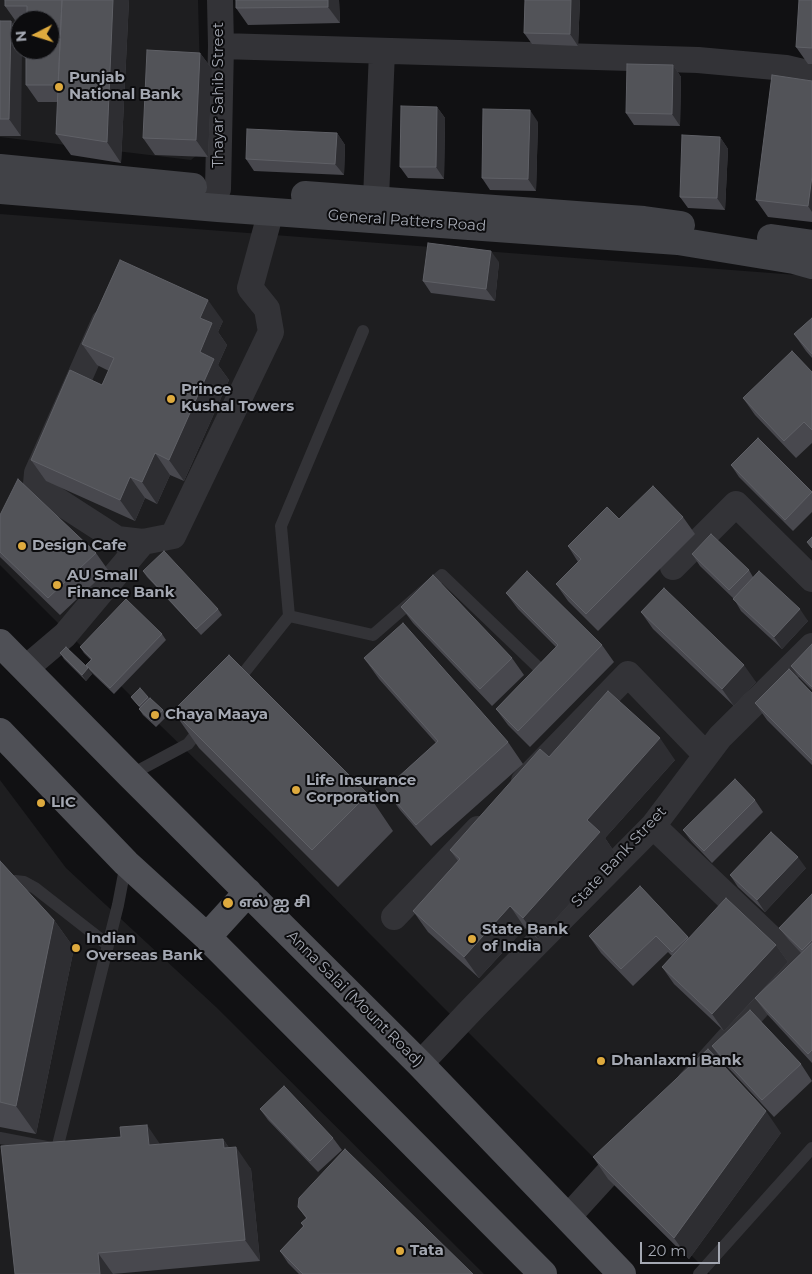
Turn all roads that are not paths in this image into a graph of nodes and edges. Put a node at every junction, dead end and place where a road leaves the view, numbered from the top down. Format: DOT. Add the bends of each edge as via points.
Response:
graph roads {
  1 [pos="220,0"];
  2 [pos="221,46"];
  3 [pos="382,51"];
  4 [pos="812,74"];
  5 [pos="0,168"];
  6 [pos="218,189"];
  7 [pos="0,190"];
  8 [pos="376,199"];
  9 [pos="271,211"];
  10 [pos="804,253"];
  11 [pos="112,304"];
  12 [pos="363,331"];
  13 [pos="143,542"];
  14 [pos="673,567"];
  15 [pos="812,579"];
  16 [pos="289,616"];
  17 [pos="0,643"];
  18 [pos="812,646"];
  19 [pos="25,669"];
  20 [pos="543,672"];
  21 [pos="230,691"];
  22 [pos="212,714"];
  23 [pos="0,732"];
  24 [pos="706,755"];
  25 [pos="130,776"];
  26 [pos="653,826"];
  27 [pos="126,863"];
  28 [pos="248,892"];
  29 [pos="6,905"];
  30 [pos="394,917"];
  31 [pos="207,937"];
  32 [pos="108,945"];
  33 [pos="420,1064"];
  34 [pos="673,1101"];
  35 [pos="646,1130"];
  36 [pos="0,1138"];
  37 [pos="812,1148"];
  38 [pos="568,1217"];
  39 [pos="543,1274"];
  40 [pos="622,1274"];
  41 [pos="699,1274"];
  1 -- 2 [label="street, Thayar Sahib Street"];
  2 -- 3 [label="street"];
  2 -- 6 [label="street, Thayar Sahib Street"];
  3 -- 4 [label="street" via="698,60 786,68"];
  3 -- 8 [label="street"];
  5 -- 6 [label="main road, General Patters Road"];
  6 -- 8 [label="main road, General Patters Road"];
  7 -- 9 [label="main road, General Patters Road"];
  8 -- 10 [label="main road, General Patters Road" via="644,220"];
  9 -- 10 [label="main road, General Patters Road"];
  9 -- 13 [label="street" via="250,288 267,309 271,332 173,536"];
  11 -- 13 [label="street" via="37,473 36,484 116,539"];
  12 -- 16 [label="lane" via="281,526"];
  13 -- 19 [label="street" via="65,635"];
  14 -- 15 [label="street" via="736,504"];
  16 -- 20 [label="lane" via="373,635 442,575"];
  16 -- 21 [label="lane"];
  17 -- 19 [label="main road, Anna Salai (Mount Road)"];
  18 -- 24 [label="street, State Bank Street" via="720,736"];
  19 -- 25 [label="main road, Anna Salai (Mount Road)"];
  22 -- 25 [label="lane" via="188,744"];
  23 -- 27 [label="main road"];
  24 -- 26 [label="street, State Bank Street"];
  24 -- 30 [label="street" via="628,674"];
  25 -- 28 [label="main road, Anna Salai (Mount Road)"];
  26 -- 33 [label="street, State Bank Street"];
  26 -- 34 [label="street" via="797,963"];
  27 -- 31 [label="main road"];
  27 -- 32 [label="lane"];
  28 -- 31 [label="main road"];
  28 -- 33 [label="main road, Anna Salai (Mount Road)"];
  29 -- 32 [label="lane" via="10,888 15,882 24,882"];
  31 -- 39 [label="main road"];
  32 -- 36 [label="lane" via="56,1149"];
  33 -- 38 [label="main road, Anna Salai (Mount Road)"];
  35 -- 38 [label="street"];
  37 -- 41 [label="lane"];
  38 -- 40 [label="main road, Anna Salai (Mount Road)"];
}
